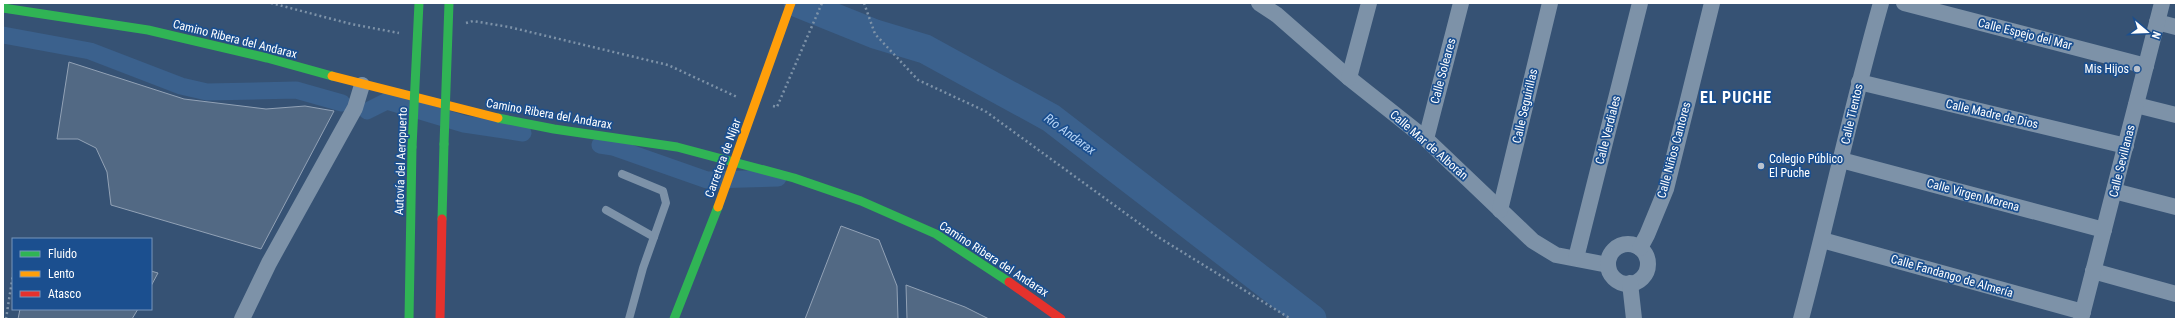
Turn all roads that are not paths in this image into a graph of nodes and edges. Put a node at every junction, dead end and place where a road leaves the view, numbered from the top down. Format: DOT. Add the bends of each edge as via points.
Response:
graph roads {
  1 [pos="419,3"];
  2 [pos="449,3"];
  3 [pos="791,3"];
  4 [pos="1259,3"];
  5 [pos="1369,3"];
  6 [pos="1461,3"];
  7 [pos="1550,3"];
  8 [pos="1640,3"];
  9 [pos="1712,3"];
  10 [pos="1881,3"];
  11 [pos="1904,3"];
  12 [pos="2162,3"];
  13 [pos="3,8"];
  14 [pos="1278,9"];
  15 [pos="2157,22"];
  16 [pos="2176,27"];
  17 [pos="2146,66"];
  18 [pos="1349,78"];
  19 [pos="1859,82"];
  20 [pos="362,85"];
  21 [pos="2136,105"];
  22 [pos="2176,115"];
  23 [pos="1426,139"];
  24 [pos="2126,146"];
  25 [pos="1841,160"];
  26 [pos="622,174"];
  27 [pos="2114,191"];
  28 [pos="2176,207"];
  29 [pos="606,210"];
  30 [pos="1500,210"];
  31 [pos="2104,230"];
  32 [pos="654,237"];
  33 [pos="1822,240"];
  34 [pos="1640,248"];
  35 [pos="1576,258"];
  36 [pos="1608,265"];
  37 [pos="2094,271"];
  38 [pos="1630,283"];
  39 [pos="2176,294"];
  40 [pos="2082,316"];
  41 [pos="242,319"];
  42 [pos="409,319"];
  43 [pos="440,319"];
  44 [pos="629,319"];
  45 [pos="674,319"];
  46 [pos="1061,319"];
  47 [pos="1634,319"];
  48 [pos="1801,319"];
  1 -- 42 [label="main road, Autovía del Aeropuerto, bridge" via="412,147"];
  2 -- 43 [label="main road, bridge"];
  3 -- 45 [label="main road, Carretera de Níjar, bridge" via="718,207"];
  4 -- 14 [label="street, Calle Mar de Alborán"];
  5 -- 18 [label="street"];
  6 -- 23 [label="street, Calle Soleares"];
  7 -- 30 [label="street, Calle Seguirillas"];
  8 -- 35 [label="street, Calle Verdiales"];
  9 -- 34 [label="street, Calle Niños Cantores" via="1666,189"];
  10 -- 19 [label="street, Calle Tientos"];
  11 -- 17 [label="street, Calle Espejo del Mar"];
  12 -- 15 [label="street, Calle Sevillanas"];
  13 -- 20 [label="main road, Camino Ribera del Andarax" via="148,30 267,58"];
  14 -- 18 [label="street, Calle Mar de Alborán"];
  15 -- 16 [label="street"];
  15 -- 17 [label="street, Calle Sevillanas"];
  17 -- 21 [label="street, Calle Sevillanas"];
  18 -- 23 [label="street, Calle Mar de Alborán"];
  19 -- 24 [label="street, Calle Madre de Dios"];
  19 -- 25 [label="street, Calle Tientos"];
  20 -- 41 [label="street" via="355,108 269,263"];
  20 -- 46 [label="main road, Camino Ribera del Andarax" via="475,113 554,129 677,147 794,178 861,201 936,234"];
  21 -- 22 [label="street"];
  21 -- 24 [label="street, Calle Sevillanas"];
  23 -- 30 [label="street, Calle Mar de Alborán"];
  24 -- 27 [label="street, Calle Sevillanas"];
  25 -- 31 [label="street, Calle Virgen Morena"];
  25 -- 33 [label="street, Calle Tientos"];
  26 -- 32 [label="lane" via="663,191 666,196"];
  27 -- 28 [label="street"];
  27 -- 31 [label="street, Calle Sevillanas"];
  29 -- 32 [label="lane"];
  30 -- 35 [label="street, Calle Mar de Alborán" via="1533,242 1556,255"];
  31 -- 37 [label="street, Calle Sevillanas"];
  32 -- 44 [label="lane"];
  33 -- 40 [label="street, Calle Fandango de Almería"];
  33 -- 48 [label="street, Calle Tientos"];
  34 -- 36 [label="street" via="1629,244 1620,245 1613,250"];
  34 -- 38 [label="street" via="1646,256 1647,268 1640,279"];
  35 -- 36 [label="street, Calle Mar de Alborán"];
  36 -- 38 [label="street" via="1610,273 1615,278"];
  37 -- 39 [label="street"];
  37 -- 40 [label="street, Calle Sevillanas"];
  38 -- 47 [label="street"];
}
